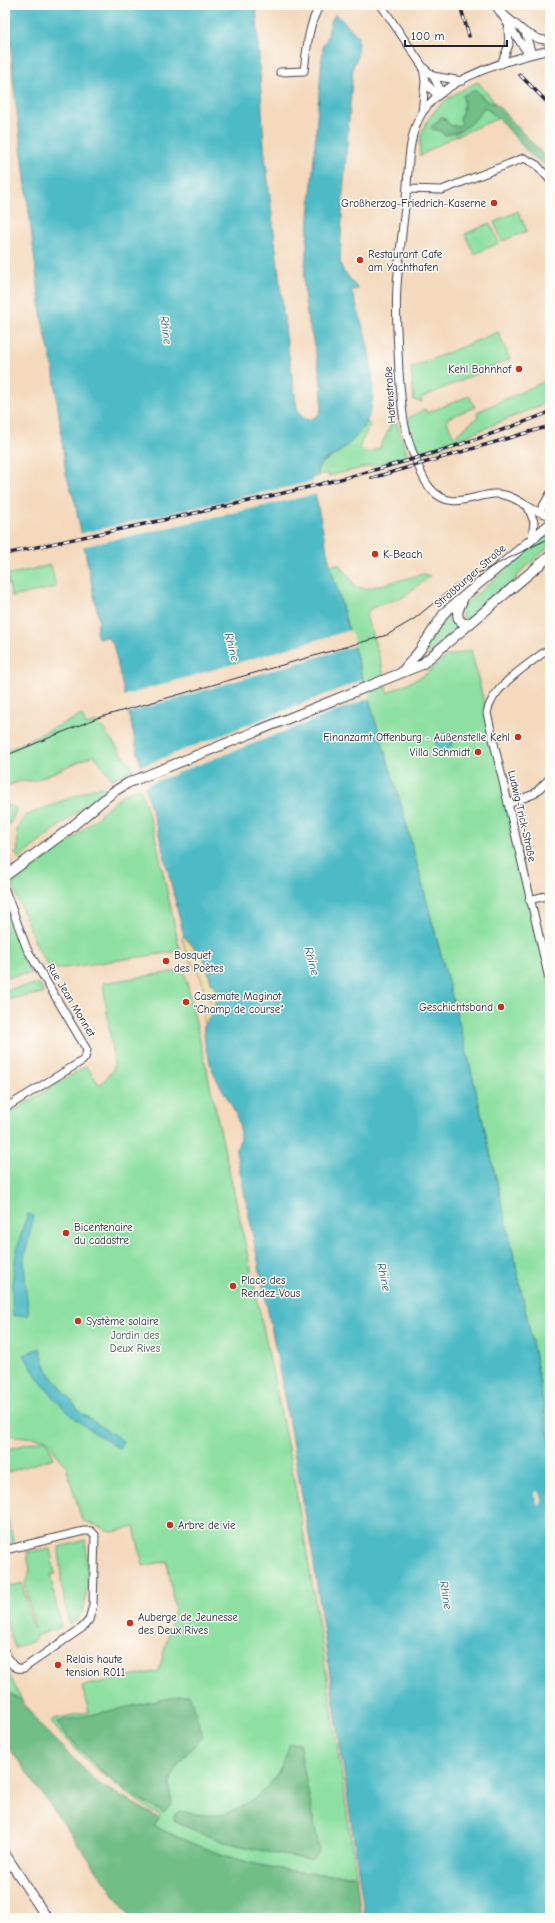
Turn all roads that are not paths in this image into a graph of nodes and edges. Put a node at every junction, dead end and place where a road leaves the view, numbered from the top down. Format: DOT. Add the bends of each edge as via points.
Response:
graph roads {
  1 [pos="320,5"];
  2 [pos="381,5"];
  3 [pos="496,7"];
  4 [pos="508,27"];
  5 [pos="525,32"];
  6 [pos="550,41"];
  7 [pos="550,50"];
  8 [pos="530,55"];
  9 [pos="501,64"];
  10 [pos="423,67"];
  11 [pos="280,72"];
  12 [pos="433,76"];
  13 [pos="462,81"];
  14 [pos="425,82"];
  15 [pos="440,94"];
  16 [pos="422,114"];
  17 [pos="550,180"];
  18 [pos="407,189"];
  19 [pos="550,494"];
  20 [pos="528,507"];
  21 [pos="542,508"];
  22 [pos="550,515"];
  23 [pos="550,524"];
  24 [pos="532,539"];
  25 [pos="550,556"];
  26 [pos="464,596"];
  27 [pos="470,624"];
  28 [pos="550,648"];
  29 [pos="400,674"];
  30 [pos="550,778"];
  31 [pos="508,804"];
  32 [pos="6,875"];
  33 [pos="5,890"];
  34 [pos="550,895"];
  35 [pos="530,900"];
  36 [pos="550,983"];
  37 [pos="5,1108"];
  38 [pos="5,1550"];
  39 [pos="5,1652"];
  40 [pos="5,1854"];
  41 [pos="48,1918"];
  1 -- 11 [label="street" via="308,33 304,71"];
  2 -- 10 [label="street"];
  3 -- 4 [label="street"];
  3 -- 5 [label="street"];
  4 -- 8 [label="street"];
  4 -- 9 [label="street" via="509,45"];
  5 -- 6 [label="street"];
  5 -- 8 [label="street"];
  7 -- 8 [label="street, Hafenstraße"];
  8 -- 9 [label="street, Hafenstraße"];
  9 -- 13 [label="street, Hafenstraße"];
  10 -- 12 [label="street"];
  10 -- 14 [label="street"];
  12 -- 13 [label="street"];
  12 -- 15 [label="street"];
  13 -- 15 [label="street, Hafenstraße"];
  14 -- 15 [label="street"];
  14 -- 16 [label="street"];
  15 -- 16 [label="street, Hafenstraße"];
  16 -- 18 [label="street, Hafenstraße" via="414,134"];
  17 -- 18 [label="street" via="537,165 524,158 442,190"];
  18 -- 20 [label="street, Hafenstraße" via="396,312 402,410 409,446 430,489 442,497 453,501 465,501 500,494"];
  19 -- 21 [label="street"];
  20 -- 22 [label="street, Hafenstraße"];
  20 -- 24 [label="street" via="534,522"];
  23 -- 24 [label="main road, Straßburger Straße"];
  24 -- 26 [label="main road, Straßburger Straße"];
  25 -- 27 [label="main road, Straßburger Straße"];
  26 -- 27 [label="main road" via="457,616 463,623"];
  26 -- 29 [label="main road, Straßburger Straße" via="445,612 420,650"];
  27 -- 29 [label="main road, Straßburger Straße" via="421,665"];
  28 -- 31 [label="street, Ludwig-Trick-Straße" via="505,684 491,700 487,713"];
  29 -- 32 [label="main road, Straßburger Straße" via="113,792 68,830"];
  30 -- 31 [label="street" via="534,794"];
  31 -- 35 [label="street, Ludwig-Trick-Straße"];
  33 -- 37 [label="street, Rue Jean Monnet" via="27,949 87,1050 82,1061"];
  34 -- 35 [label="street"];
  35 -- 36 [label="street, Ludwig-Trick-Straße"];
  38 -- 39 [label="street" via="89,1531 95,1535 93,1605 87,1624 27,1667 12,1666"];
  40 -- 41 [label="main road"];
}
